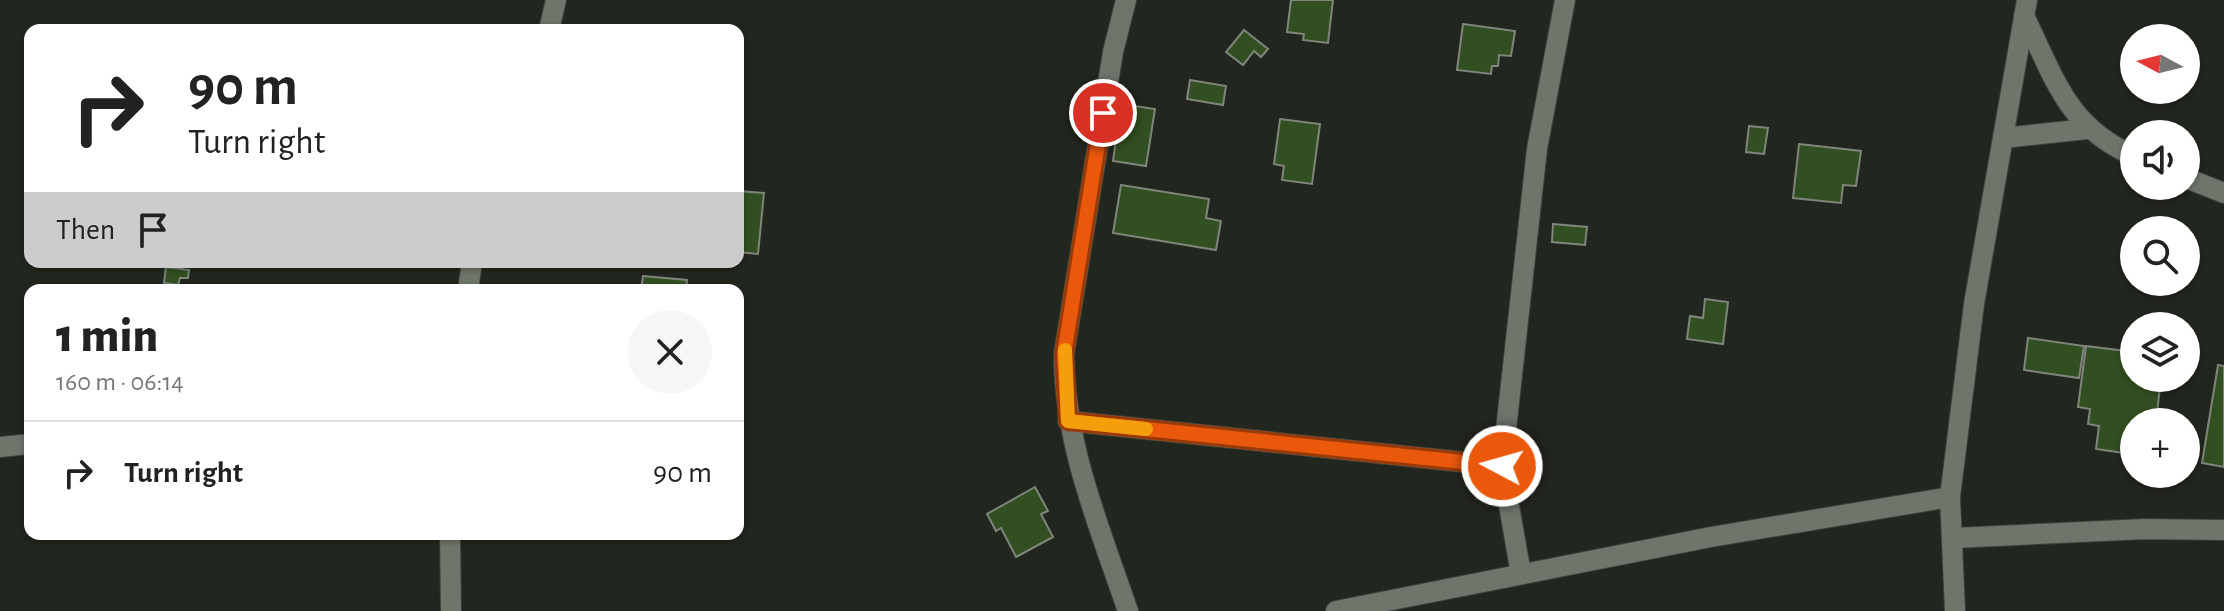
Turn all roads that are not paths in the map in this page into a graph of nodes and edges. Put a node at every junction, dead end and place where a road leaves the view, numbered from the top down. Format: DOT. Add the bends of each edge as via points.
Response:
graph roads {
  1 [pos="556,0"];
  2 [pos="1126,0"];
  3 [pos="1565,0"];
  4 [pos="2025,8"];
  5 [pos="550,24"];
  6 [pos="2087,129"];
  7 [pos="2003,138"];
  8 [pos="2120,148"];
  9 [pos="2200,184"];
  10 [pos="2224,193"];
  11 [pos="1068,421"];
  12 [pos="24,445"];
  13 [pos="0,447"];
  14 [pos="1502,466"];
  15 [pos="1950,497"];
  16 [pos="2224,530"];
  17 [pos="1954,538"];
  18 [pos="450,540"];
  19 [pos="1521,574"];
  20 [pos="451,611"];
  21 [pos="1128,611"];
  22 [pos="1336,611"];
  23 [pos="1955,611"];
  1 -- 5 [label="street"];
  2 -- 11 [label="street" via="1064,354"];
  3 -- 14 [label="street" via="1537,149"];
  4 -- 6 [label="street" via="2068,104"];
  4 -- 7 [label="street"];
  6 -- 7 [label="street"];
  6 -- 8 [label="street"];
  7 -- 15 [label="street" via="1974,304"];
  9 -- 10 [label="street"];
  11 -- 14 [label="street"];
  11 -- 21 [label="street"];
  12 -- 13 [label="street"];
  14 -- 19 [label="street"];
  15 -- 17 [label="street"];
  15 -- 19 [label="street"];
  16 -- 17 [label="street"];
  17 -- 23 [label="street"];
  18 -- 20 [label="street"];
  19 -- 22 [label="street"];
}
